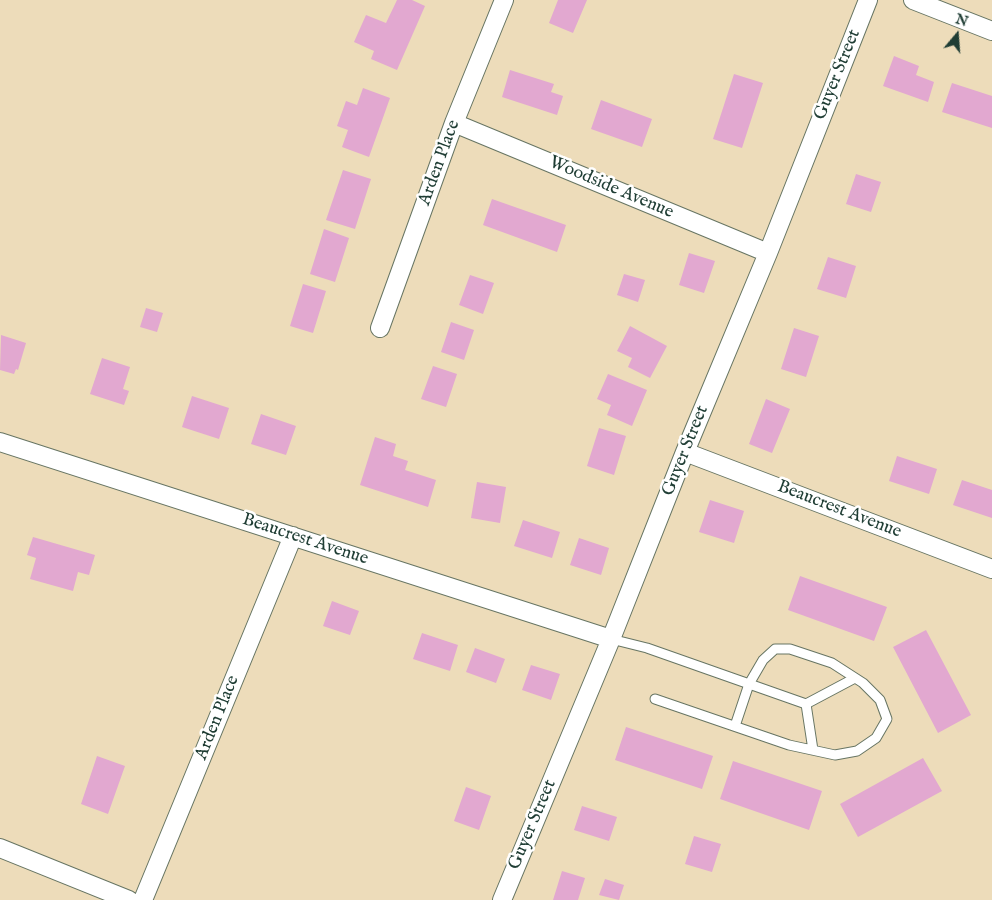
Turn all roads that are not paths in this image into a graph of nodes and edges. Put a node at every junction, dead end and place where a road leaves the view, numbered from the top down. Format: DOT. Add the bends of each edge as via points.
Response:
graph roads {
  1 [pos="504,0"];
  2 [pos="868,0"];
  3 [pos="913,0"];
  4 [pos="992,31"];
  5 [pos="454,122"];
  6 [pos="768,253"];
  7 [pos="380,328"];
  8 [pos="0,442"];
  9 [pos="685,452"];
  10 [pos="293,536"];
  11 [pos="992,569"];
  12 [pos="611,639"];
  13 [pos="855,678"];
  14 [pos="749,684"];
  15 [pos="655,699"];
  16 [pos="806,704"];
  17 [pos="735,726"];
  18 [pos="813,750"];
  19 [pos="0,848"];
  20 [pos="129,900"];
  21 [pos="143,900"];
  22 [pos="502,900"];
  1 -- 5 [label="street, Arden Place"];
  2 -- 6 [label="street, Guyer Street"];
  3 -- 4 [label="street"];
  5 -- 6 [label="street, Woodside Avenue"];
  5 -- 7 [label="street, Arden Place"];
  6 -- 9 [label="street, Guyer Street"];
  8 -- 10 [label="street, Beaucrest Avenue"];
  9 -- 11 [label="street, Beaucrest Avenue"];
  9 -- 12 [label="street, Guyer Street"];
  10 -- 12 [label="street, Beaucrest Avenue"];
  10 -- 21 [label="street, Arden Place"];
  12 -- 14 [label="lane" via="647,648"];
  12 -- 22 [label="street, Guyer Street"];
  13 -- 14 [label="lane" via="832,663 790,649 775,649 762,660"];
  13 -- 16 [label="lane"];
  13 -- 18 [label="lane" via="880,700 887,720 876,738 857,751 835,755"];
  14 -- 16 [label="lane"];
  14 -- 17 [label="lane"];
  15 -- 17 [label="lane"];
  16 -- 18 [label="lane"];
  17 -- 18 [label="lane"];
  19 -- 20 [label="street"];
}
